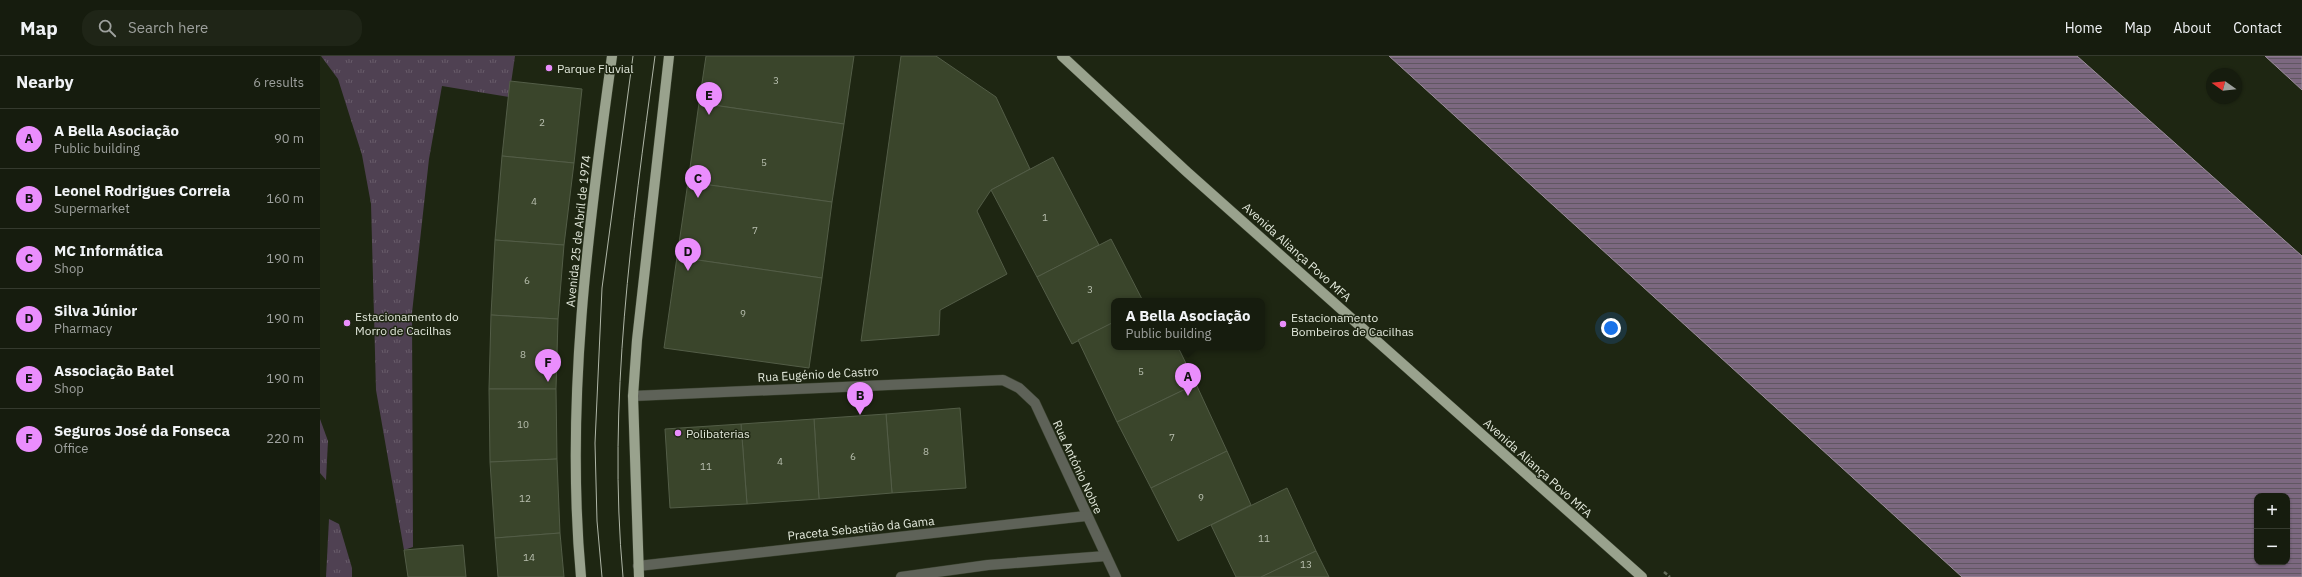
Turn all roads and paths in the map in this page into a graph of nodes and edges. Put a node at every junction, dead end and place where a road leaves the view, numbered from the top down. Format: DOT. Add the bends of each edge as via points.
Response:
graph roads {
  1 [pos="612,56"];
  2 [pos="669,56"];
  3 [pos="1062,56"];
  4 [pos="1003,380"];
  5 [pos="633,396"];
  6 [pos="1086,516"];
  7 [pos="1106,556"];
  8 [pos="638,566"];
  9 [pos="581,577"];
  10 [pos="639,577"];
  11 [pos="901,577"];
  12 [pos="1116,577"];
  13 [pos="1642,577"];
  1 -- 9 [label="main road, Avenida 25 de Abril de 1974" via="584,277 575,452"];
  2 -- 5 [label="main road"];
  3 -- 13 [label="main road, Avenida Aliança Povo MFA" via="1187,172"];
  4 -- 5 [label="street, Rua Eugénio de Castro"];
  4 -- 6 [label="street, Rua António Nobre" via="1019,388 1035,403"];
  5 -- 8 [label="main road"];
  6 -- 7 [label="street, Rua António Nobre"];
  6 -- 8 [label="street, Praceta Sebastião da Gama"];
  7 -- 11 [label="street" via="988,565"];
  7 -- 12 [label="street, Rua António Nobre"];
  8 -- 10 [label="main road"];
}
